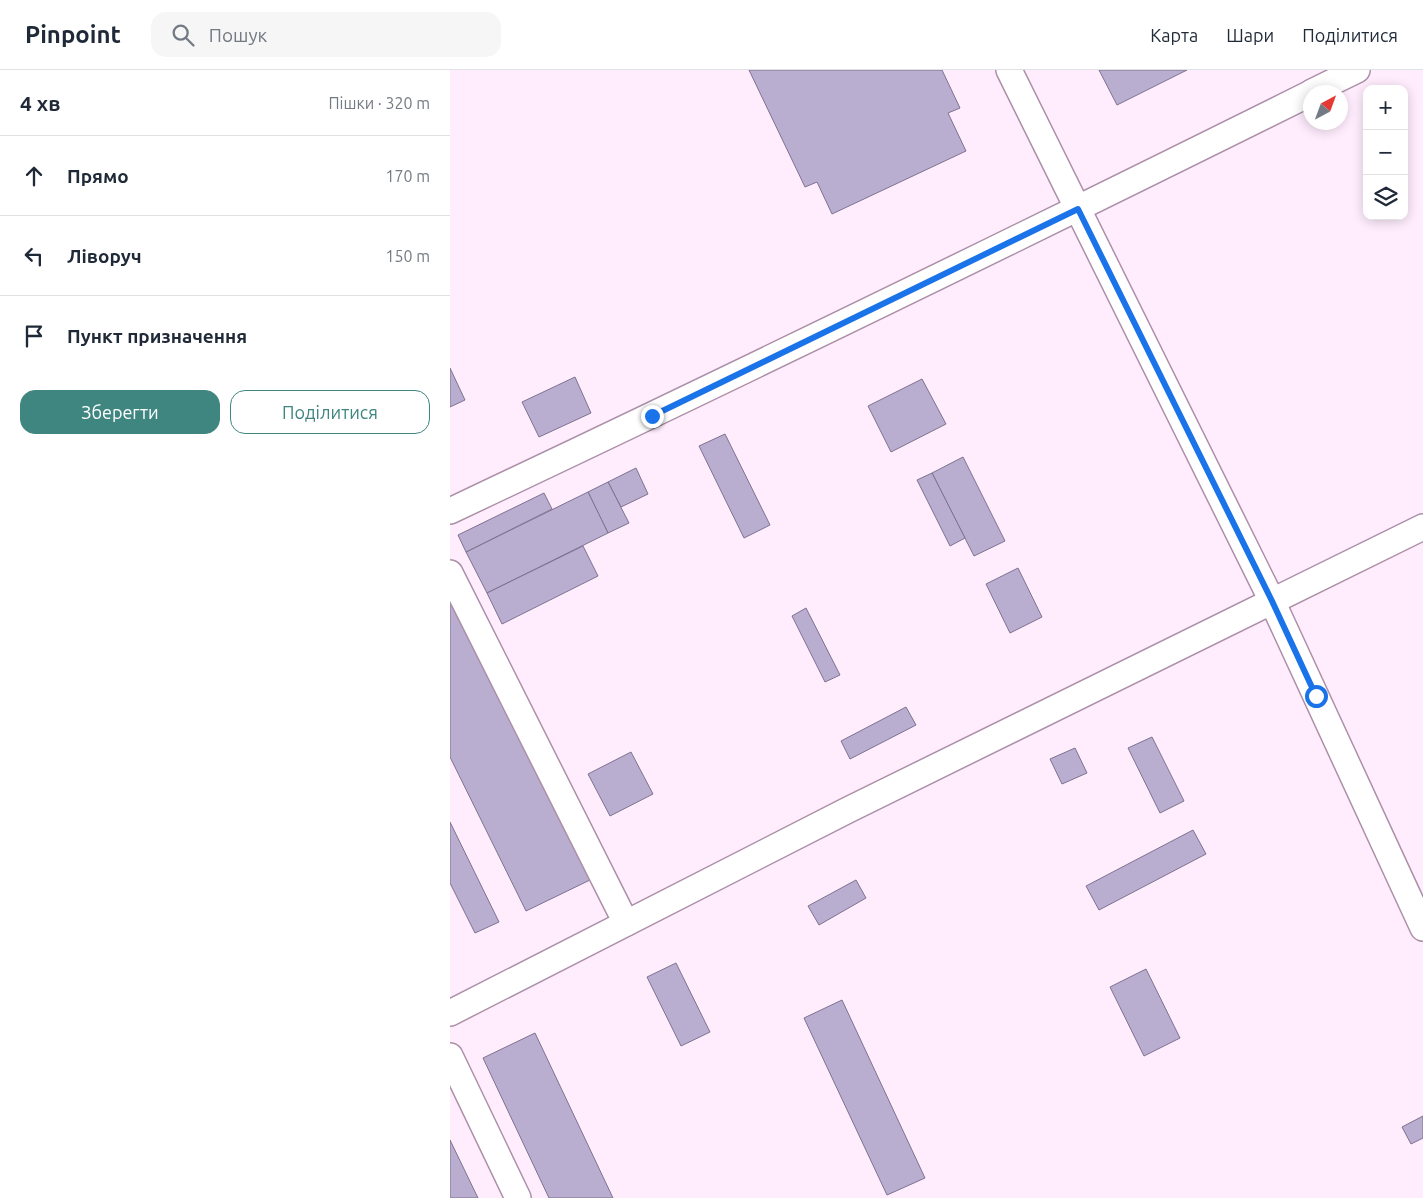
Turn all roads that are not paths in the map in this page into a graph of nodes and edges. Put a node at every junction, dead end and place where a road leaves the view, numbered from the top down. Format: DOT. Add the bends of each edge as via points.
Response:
graph roads {
  1 [pos="1009,70"];
  2 [pos="1357,70"];
  3 [pos="1327,85"];
  4 [pos="1303,97"];
  5 [pos="1078,209"];
  6 [pos="450,511"];
  7 [pos="1423,527"];
  8 [pos="450,573"];
  9 [pos="1272,601"];
  10 [pos="626,923"];
  11 [pos="1423,928"];
  12 [pos="450,1013"];
  13 [pos="450,1056"];
  14 [pos="518,1198"];
  1 -- 5 [label="lane"];
  2 -- 3 [label="lane"];
  4 -- 5 [label="lane"];
  5 -- 6 [label="lane"];
  5 -- 9 [label="lane"];
  7 -- 9 [label="lane"];
  8 -- 10 [label="lane"];
  9 -- 10 [label="lane"];
  9 -- 11 [label="lane"];
  10 -- 12 [label="lane"];
  13 -- 14 [label="lane"];
}
